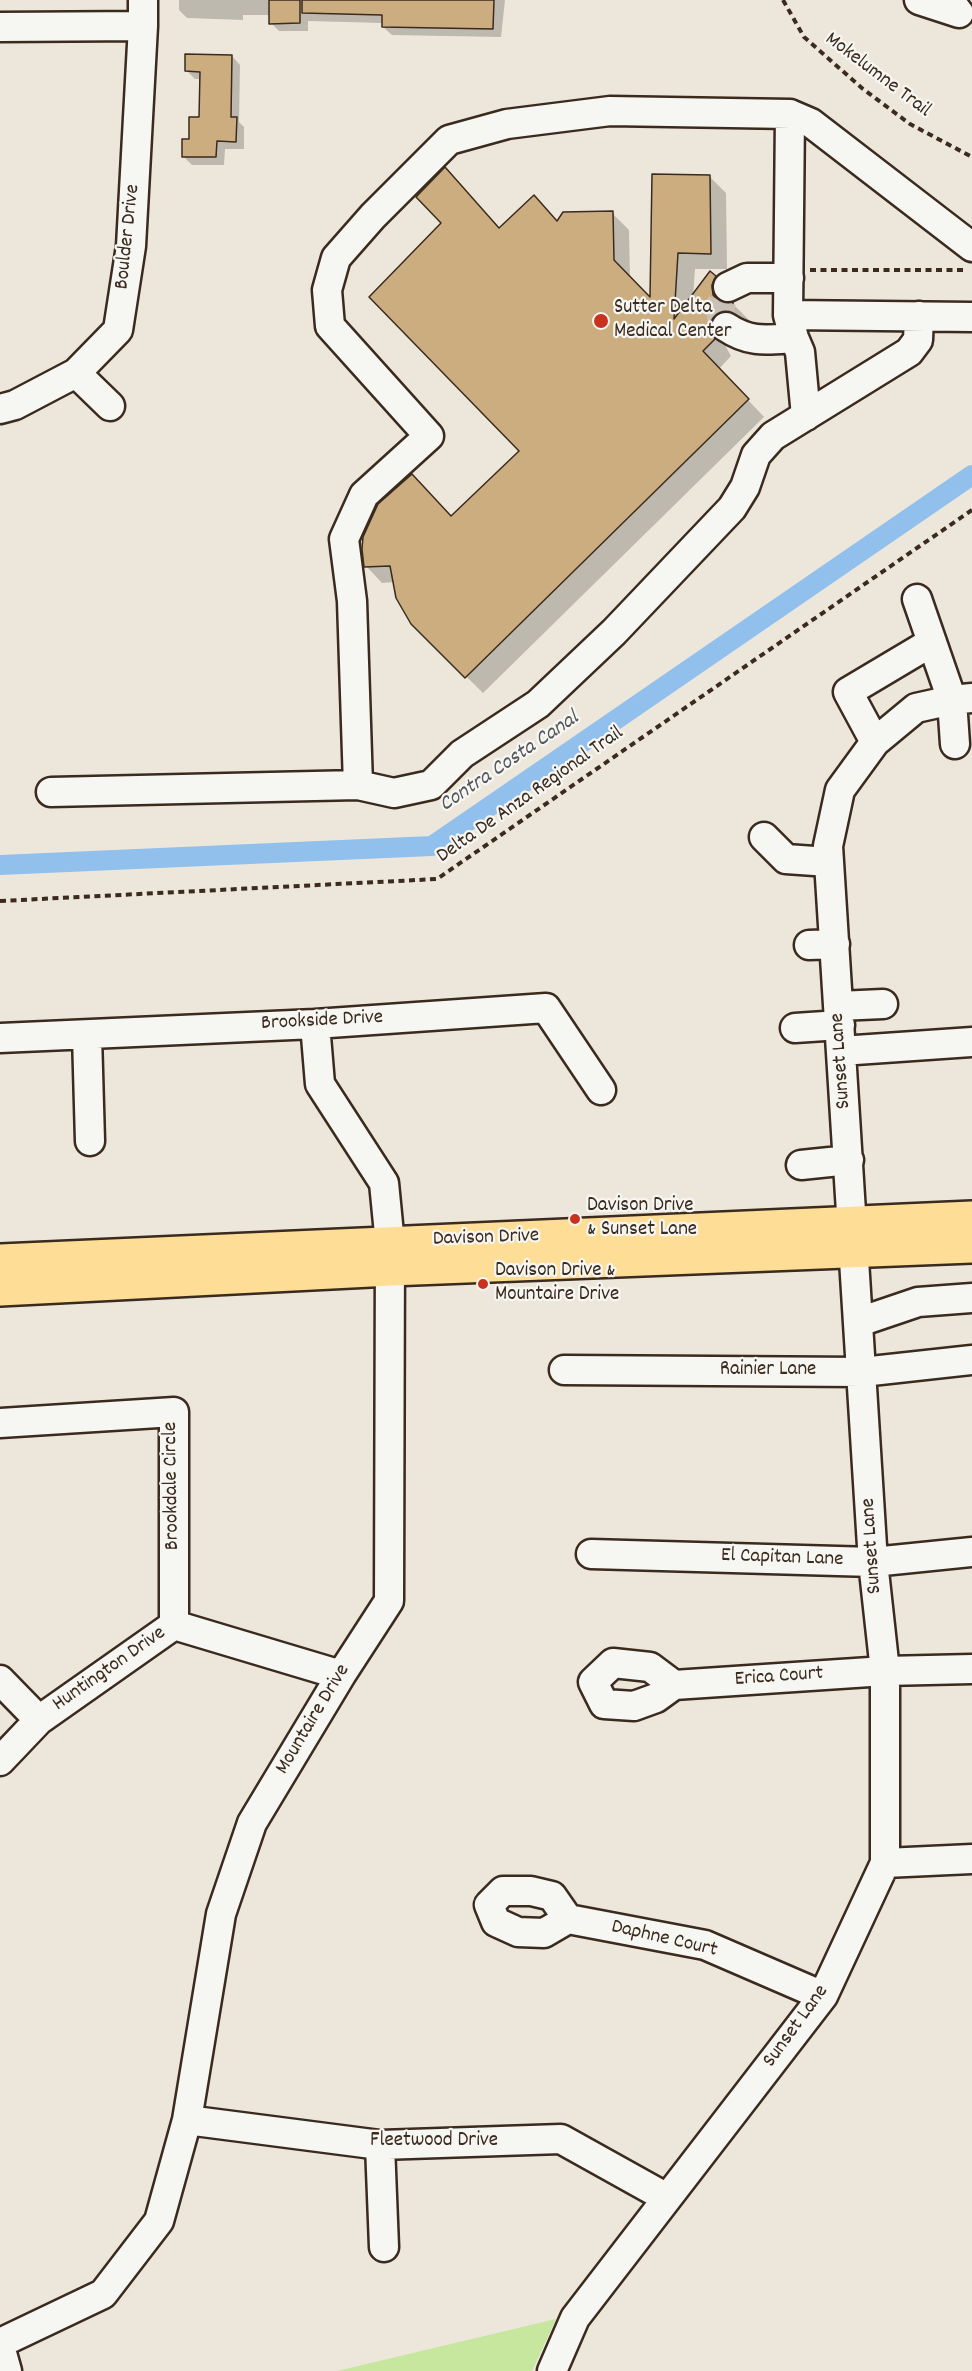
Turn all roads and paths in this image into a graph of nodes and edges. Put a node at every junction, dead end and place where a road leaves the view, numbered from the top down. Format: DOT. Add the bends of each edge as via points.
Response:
graph roads {
  1 [pos="783,0"];
  2 [pos="919,0"];
  3 [pos="949,0"];
  4 [pos="143,13"];
  5 [pos="0,27"];
  6 [pos="790,114"];
  7 [pos="972,157"];
  8 [pos="972,247"];
  9 [pos="972,270"];
  10 [pos="789,272"];
  11 [pos="728,287"];
  12 [pos="919,316"];
  13 [pos="972,317"];
  14 [pos="791,326"];
  15 [pos="726,327"];
  16 [pos="76,373"];
  17 [pos="110,406"];
  18 [pos="0,409"];
  19 [pos="806,416"];
  20 [pos="972,510"];
  21 [pos="917,599"];
  22 [pos="932,642"];
  23 [pos="962,699"];
  24 [pos="875,742"];
  25 [pos="955,744"];
  26 [pos="358,785"];
  27 [pos="51,792"];
  28 [pos="764,837"];
  29 [pos="829,862"];
  30 [pos="0,901"];
  31 [pos="883,1004"];
  32 [pos="315,1024"];
  33 [pos="840,1027"];
  34 [pos="795,1028"];
  35 [pos="87,1035"];
  36 [pos="0,1038"];
  37 [pos="972,1042"];
  38 [pos="601,1090"];
  39 [pos="90,1141"];
  40 [pos="849,1160"];
  41 [pos="801,1165"];
  42 [pos="972,1218"];
  43 [pos="853,1237"];
  44 [pos="972,1246"];
  45 [pos="390,1256"];
  46 [pos="0,1261"];
  47 [pos="0,1289"];
  48 [pos="972,1298"];
  49 [pos="859,1322"];
  50 [pos="972,1360"];
  51 [pos="564,1370"];
  52 [pos="862,1372"];
  53 [pos="0,1423"];
  54 [pos="972,1552"];
  55 [pos="591,1554"];
  56 [pos="873,1562"];
  57 [pos="174,1625"];
  58 [pos="972,1669"];
  59 [pos="885,1671"];
  60 [pos="340,1675"];
  61 [pos="0,1680"];
  62 [pos="674,1685"];
  63 [pos="39,1720"];
  64 [pos="0,1761"];
  65 [pos="972,1859"];
  66 [pos="885,1863"];
  67 [pos="568,1919"];
  68 [pos="824,1996"];
  69 [pos="187,2120"];
  70 [pos="380,2145"];
  71 [pos="667,2198"];
  72 [pos="384,2247"];
  73 [pos="0,2344"];
  74 [pos="7,2371"];
  75 [pos="552,2371"];
  1 -- 7 [label="path, Mokelumne Trail" via="804,37 846,75 910,124"];
  2 -- 3 [label="street" via="959,13"];
  4 -- 5 [label="street"];
  4 -- 16 [label="street, Boulder Drive" via="130,246 118,330"];
  6 -- 8 [label="street" via="811,123"];
  6 -- 10 [label="street"];
  6 -- 26 [label="street" via="610,111 507,124 449,140 336,258 327,290 330,326 429,436 364,495 344,539 352,601"];
  9 -- 10 [label="path"];
  10 -- 11 [label="street" via="747,278"];
  10 -- 14 [label="street"];
  12 -- 13 [label="street"];
  12 -- 14 [label="street"];
  12 -- 19 [label="street" via="918,340 909,352"];
  14 -- 15 [label="street" via="764,340 741,337"];
  14 -- 19 [label="street" via="800,352"];
  16 -- 17 [label="street"];
  16 -- 18 [label="street, Boulder Drive"];
  19 -- 26 [label="street" via="773,436 756,455 745,487 732,508 614,632 538,704 462,754 431,785 394,793"];
  20 -- 30 [label="path, Delta De Anza Regional Trail" via="436,879"];
  21 -- 22 [label="street"];
  22 -- 23 [label="street"];
  22 -- 24 [label="street" via="848,692"];
  23 -- 24 [label="street, Sunset Lane" via="916,708"];
  23 -- 25 [label="street"];
  24 -- 29 [label="street, Sunset Lane" via="840,790 828,846"];
  26 -- 27 [label="street"];
  28 -- 29 [label="street" via="786,859"];
  29 -- 33 [label="street, Sunset Lane" via="822,945"];
  31 -- 33 [label="street"];
  32 -- 35 [label="street, Brookside Drive"];
  32 -- 38 [label="street, Brookside Drive" via="546,1008"];
  32 -- 45 [label="street, Mountaire Drive" via="320,1084 384,1183"];
  33 -- 34 [label="street"];
  33 -- 37 [label="street"];
  33 -- 40 [label="street, Sunset Lane"];
  35 -- 36 [label="street, Brookside Drive"];
  35 -- 39 [label="street"];
  40 -- 41 [label="street"];
  40 -- 43 [label="street, Sunset Lane"];
  42 -- 43 [label="main road, Davison Drive"];
  43 -- 44 [label="main road, Davison Drive"];
  43 -- 45 [label="main road, Davison Drive"];
  43 -- 49 [label="street, Sunset Lane"];
  45 -- 46 [label="main road, Davison Drive"];
  45 -- 47 [label="main road, Davison Drive"];
  45 -- 60 [label="street, Mountaire Drive" via="389,1601"];
  48 -- 49 [label="street" via="918,1302"];
  49 -- 52 [label="street, Sunset Lane"];
  50 -- 52 [label="street, Rainier Lane"];
  51 -- 52 [label="street, Rainier Lane"];
  52 -- 56 [label="street, Sunset Lane"];
  53 -- 57 [label="street, Brookdale Circle" via="174,1412"];
  54 -- 56 [label="street, El Capitan Lane"];
  55 -- 56 [label="street, El Capitan Lane"];
  56 -- 59 [label="street, Sunset Lane"];
  57 -- 60 [label="street, Huntington Drive"];
  57 -- 63 [label="street, Huntington Drive"];
  58 -- 59 [label="street, Erica Court"];
  59 -- 62 [label="street, Erica Court"];
  59 -- 66 [label="street, Sunset Lane"];
  60 -- 69 [label="street, Mountaire Drive" via="252,1823 224,1904"];
  61 -- 63 [label="street"];
  63 -- 64 [label="street, Huntington Drive"];
  65 -- 66 [label="street"];
  66 -- 68 [label="street, Sunset Lane"];
  67 -- 68 [label="street, Daphne Court" via="705,1945"];
  68 -- 71 [label="street, Sunset Lane"];
  69 -- 70 [label="street, Fleetwood Drive"];
  69 -- 73 [label="street, Mountaire Drive" via="159,2221 104,2294"];
  70 -- 71 [label="street, Fleetwood Drive" via="561,2139"];
  70 -- 72 [label="street"];
  71 -- 75 [label="street, Sunset Lane" via="575,2318"];
  73 -- 74 [label="street"];
}
